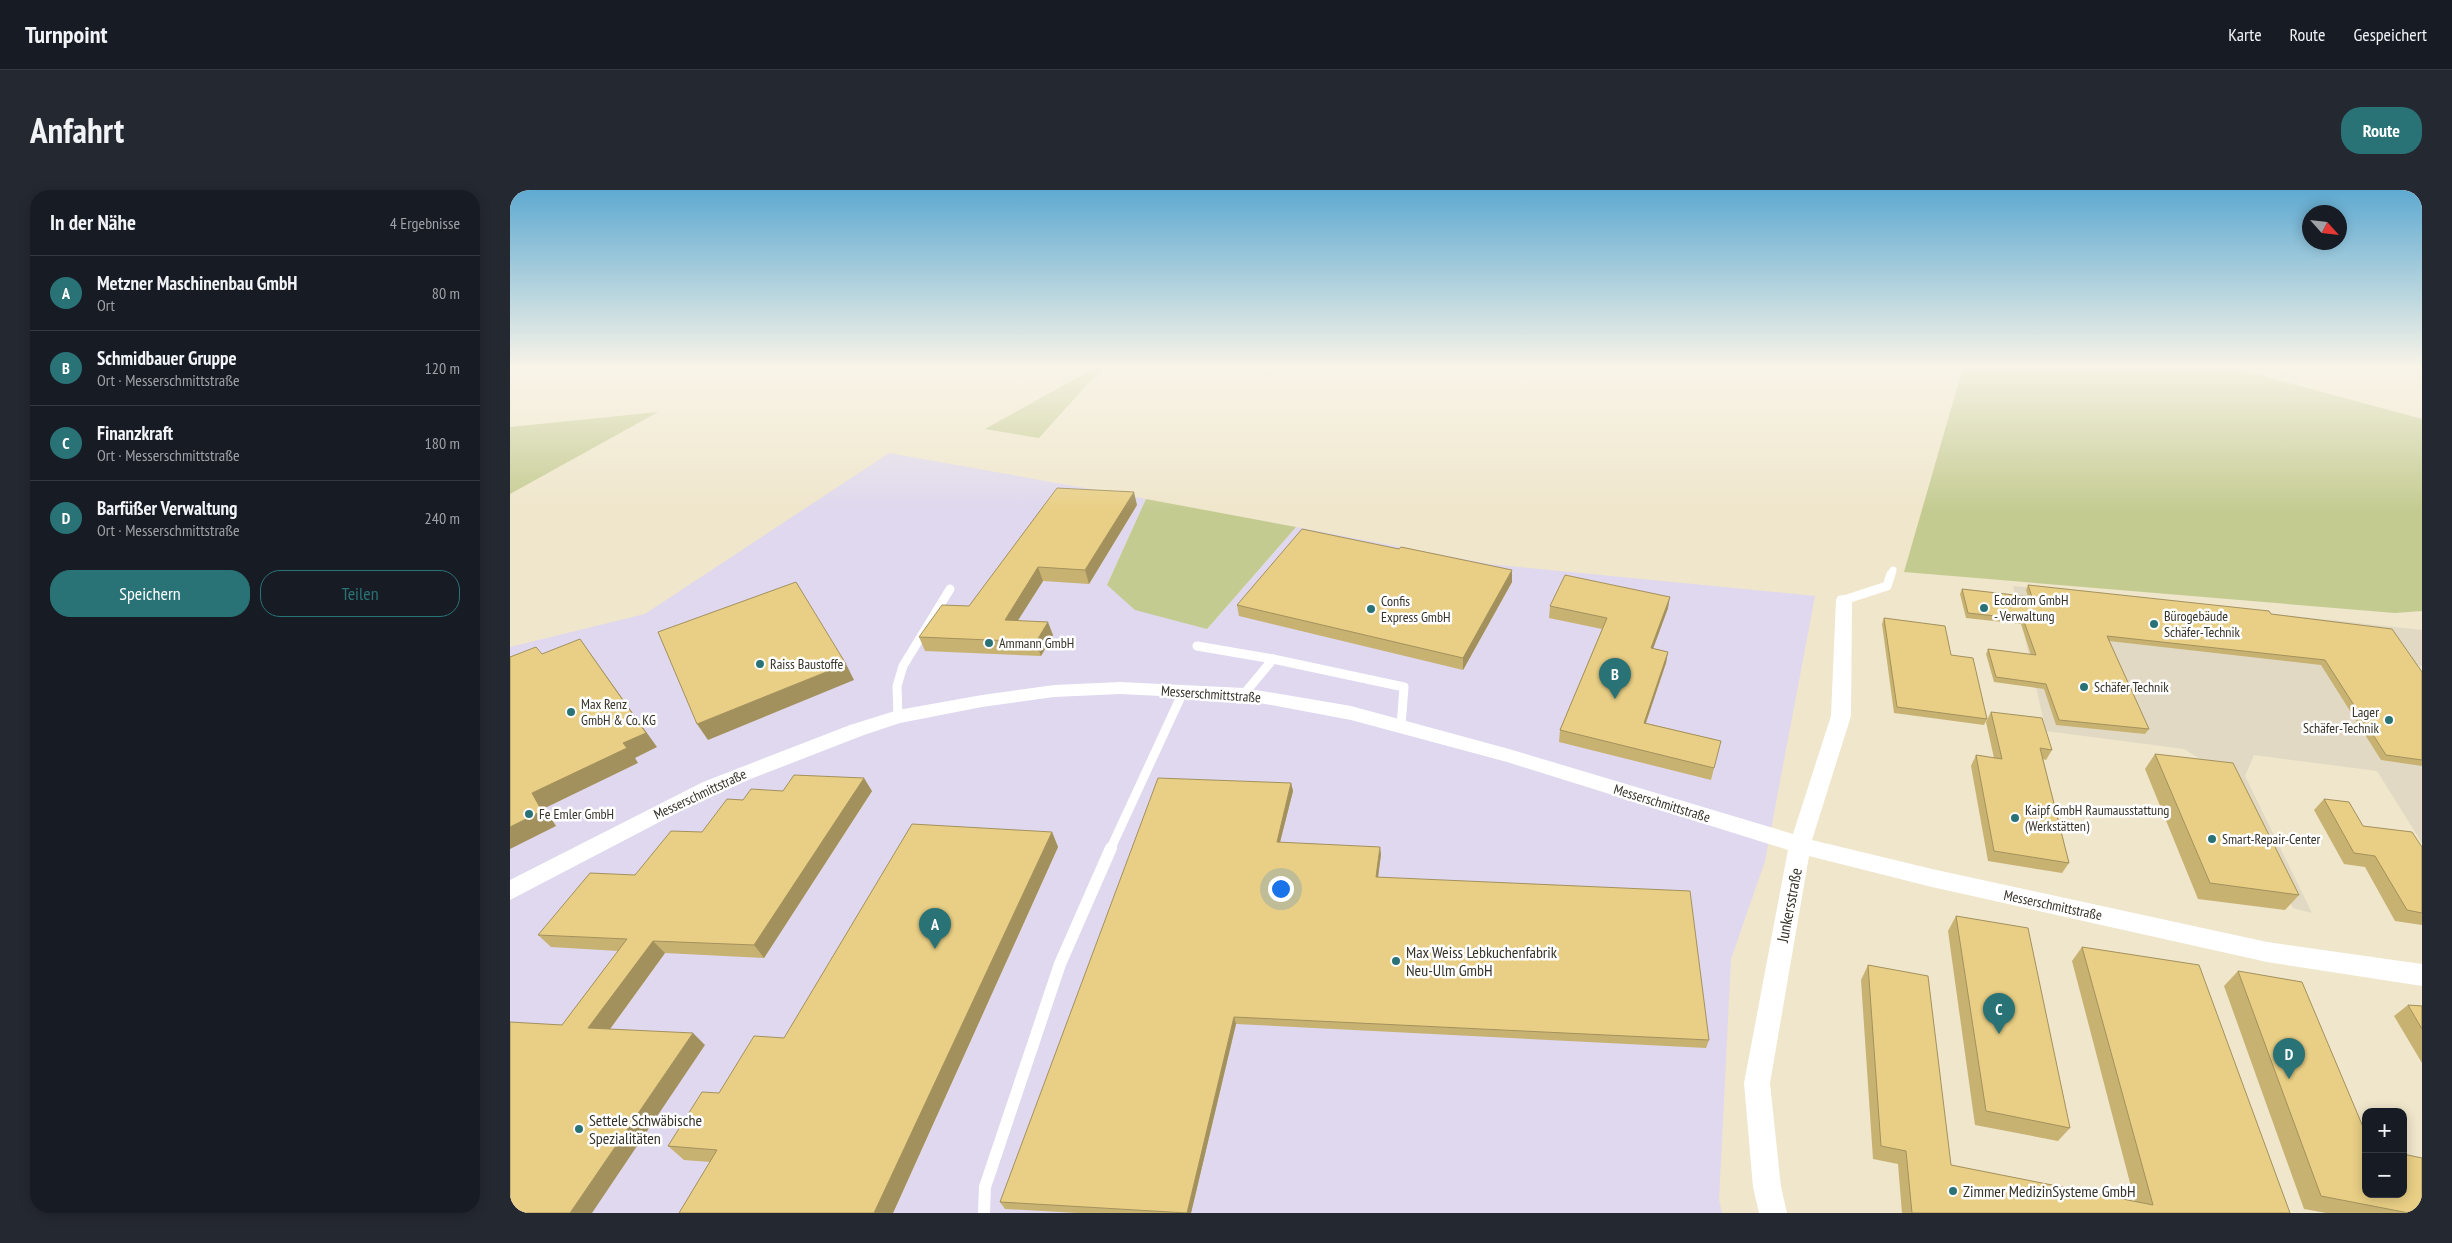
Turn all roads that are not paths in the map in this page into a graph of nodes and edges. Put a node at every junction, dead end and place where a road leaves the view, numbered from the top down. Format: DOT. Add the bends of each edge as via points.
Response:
graph roads {
  1 [pos="1893,570"];
  2 [pos="950,589"];
  3 [pos="1844,600"];
  4 [pos="1197,646"];
  5 [pos="1273,659"];
  6 [pos="1184,692"];
  7 [pos="1244,694"];
  8 [pos="898,717"];
  9 [pos="1400,726"];
  10 [pos="1800,845"];
  11 [pos="510,891"];
  12 [pos="2422,975"];
  13 [pos="984,1213"];
  14 [pos="1773,1213"];
  1 -- 3 [label="lane" via="1887,586"];
  2 -- 8 [label="lane" via="903,666 897,686"];
  3 -- 10 [label="street, Junkersstraße" via="1841,716"];
  4 -- 5 [label="lane"];
  5 -- 7 [label="lane"];
  5 -- 9 [label="lane" via="1404,687"];
  6 -- 7 [label="street, Messerschmittstraße"];
  6 -- 8 [label="street, Messerschmittstraße" via="1120,688 1054,691"];
  6 -- 13 [label="lane" via="1142,777 1060,964 985,1186"];
  7 -- 9 [label="street, Messerschmittstraße" via="1351,713"];
  8 -- 11 [label="street, Messerschmittstraße" via="790,754 710,787"];
  9 -- 10 [label="street, Messerschmittstraße"];
  10 -- 12 [label="street, Messerschmittstraße" via="1932,878 2267,952"];
  10 -- 14 [label="street, Junkersstraße" via="1757,1084 1767,1187"];
}
